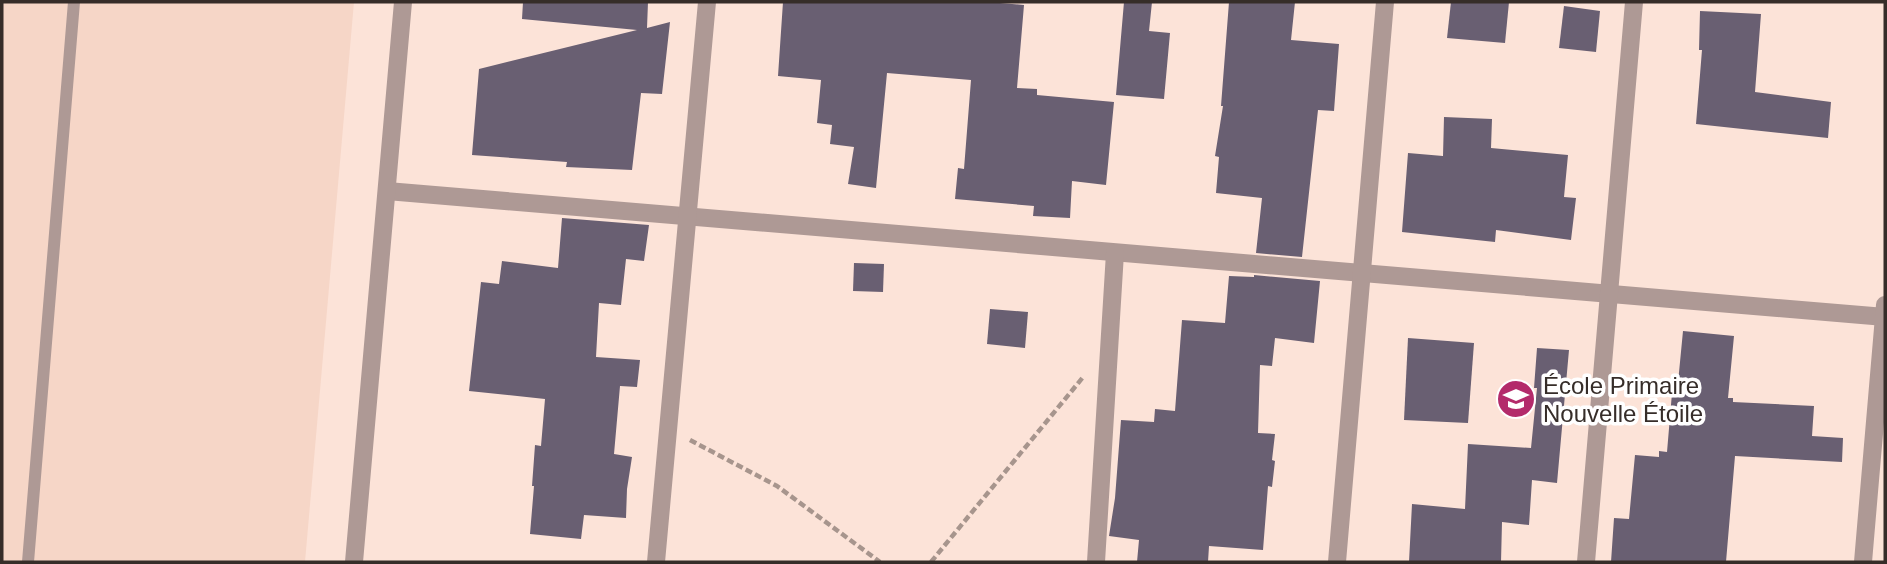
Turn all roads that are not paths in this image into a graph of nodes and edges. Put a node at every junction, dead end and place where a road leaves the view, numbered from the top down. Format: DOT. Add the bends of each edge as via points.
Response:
graph roads {
  1 [pos="74,2"];
  2 [pos="403,2"];
  3 [pos="707,2"];
  4 [pos="1385,2"];
  5 [pos="1634,2"];
  6 [pos="387,191"];
  7 [pos="688,217"];
  8 [pos="1115,253"];
  9 [pos="1362,273"];
  10 [pos="1609,294"];
  11 [pos="1885,313"];
  12 [pos="28,562"];
  13 [pos="354,562"];
  14 [pos="656,562"];
  15 [pos="1096,562"];
  16 [pos="1337,562"];
  17 [pos="1586,562"];
  18 [pos="1863,562"];
  1 -- 12 [label="lane"];
  2 -- 6 [label="street"];
  3 -- 7 [label="street"];
  4 -- 9 [label="street"];
  5 -- 10 [label="street"];
  6 -- 7 [label="street"];
  6 -- 13 [label="street"];
  7 -- 8 [label="street"];
  7 -- 14 [label="street"];
  8 -- 9 [label="street"];
  8 -- 15 [label="street"];
  9 -- 10 [label="street"];
  9 -- 16 [label="street"];
  10 -- 11 [label="street"];
  10 -- 17 [label="street"];
  11 -- 18 [label="street"];
}
